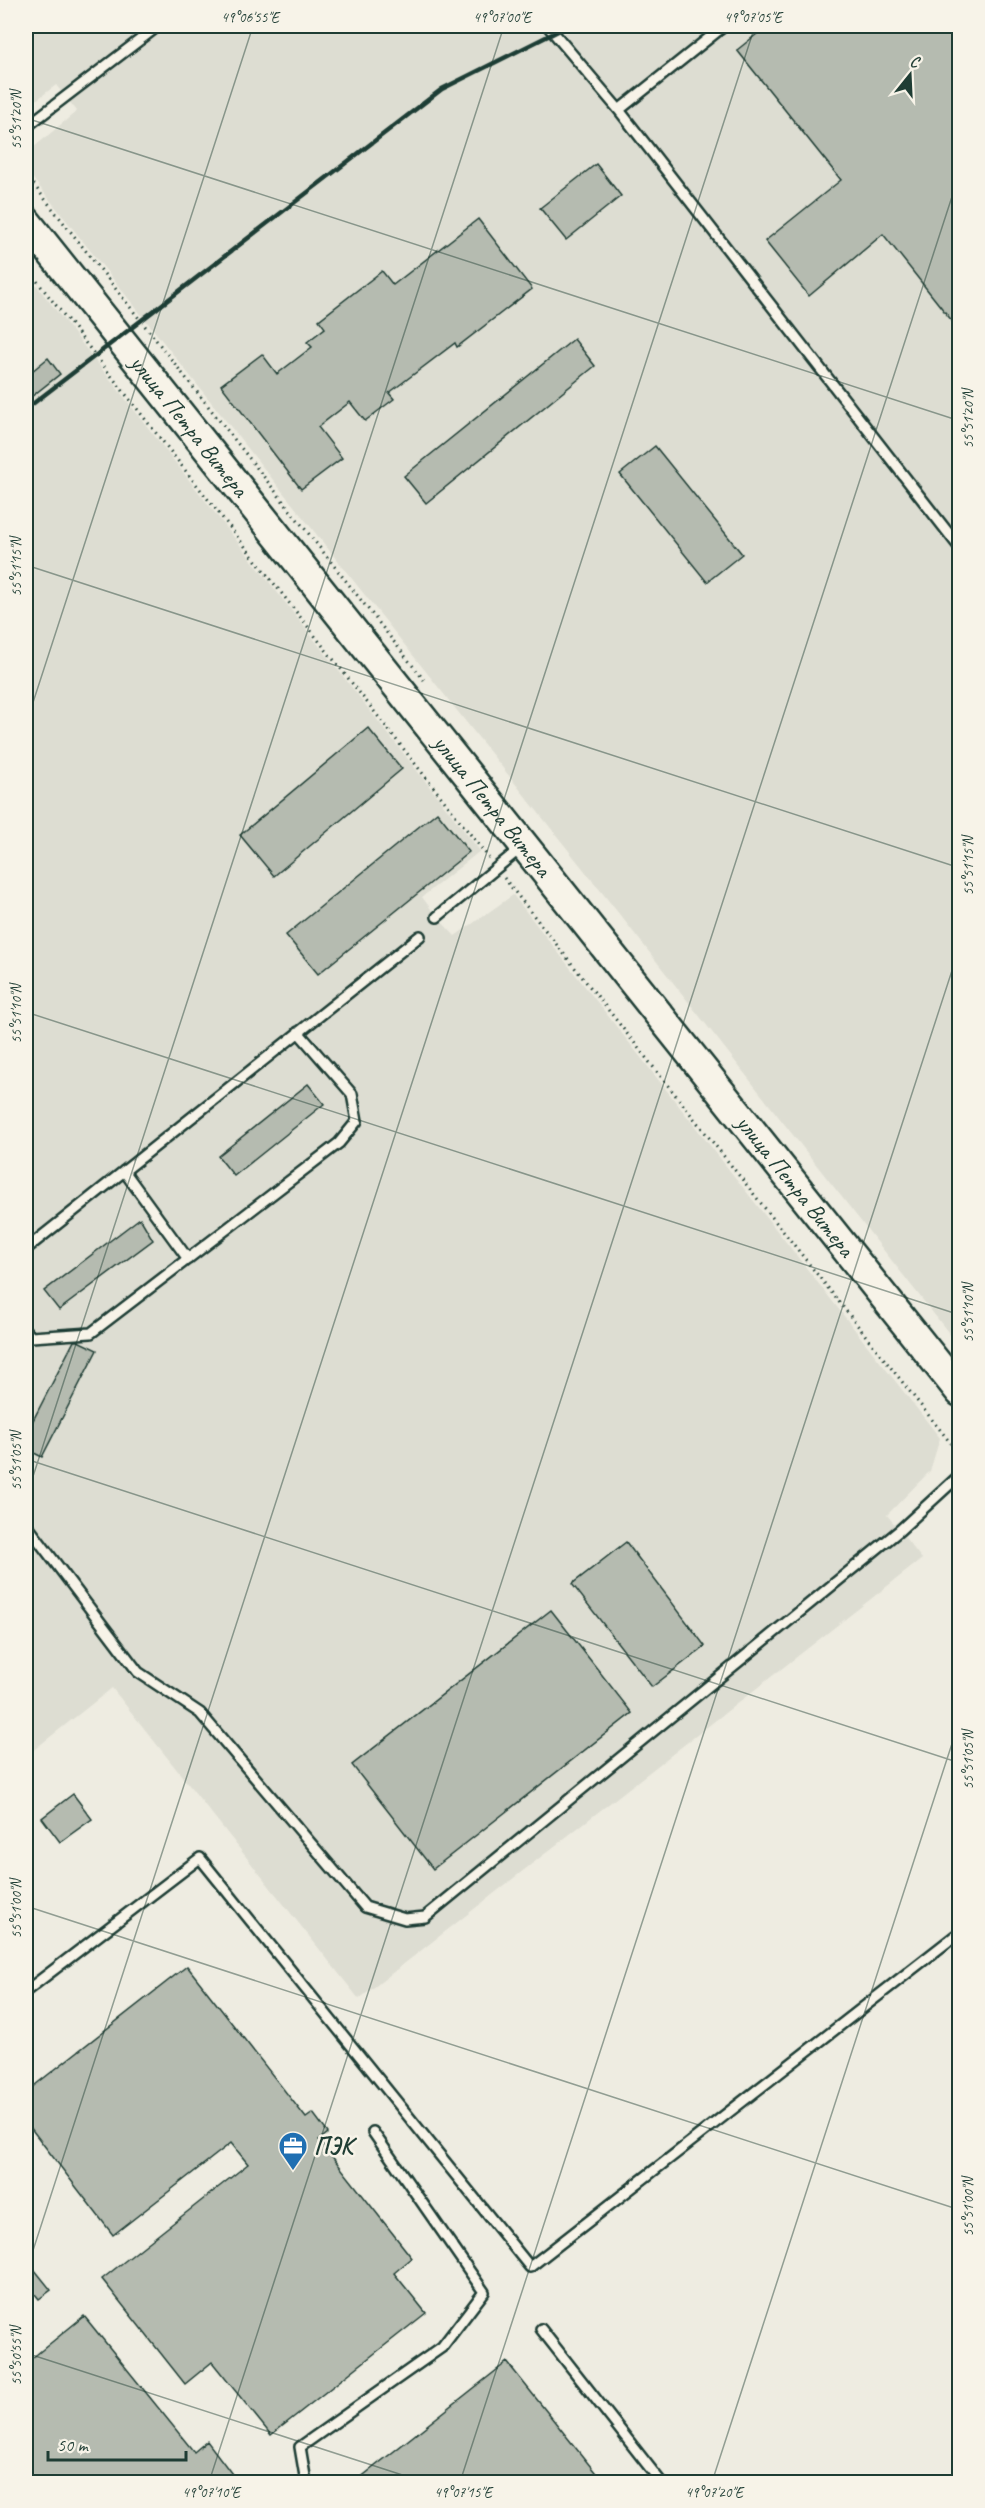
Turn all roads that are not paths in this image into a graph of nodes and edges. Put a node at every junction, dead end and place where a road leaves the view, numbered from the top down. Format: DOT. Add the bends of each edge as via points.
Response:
graph roads {
  1 [pos="158,26"];
  2 [pos="548,26"];
  3 [pos="724,26"];
  4 [pos="619,110"];
  5 [pos="26,127"];
  6 [pos="26,222"];
  7 [pos="960,548"];
  8 [pos="524,846"];
  9 [pos="437,917"];
  10 [pos="420,936"];
  11 [pos="298,1032"];
  12 [pos="124,1171"];
  13 [pos="26,1249"];
  14 [pos="188,1259"];
  15 [pos="26,1331"];
  16 [pos="960,1392"];
  17 [pos="960,1475"];
  18 [pos="26,1524"];
  19 [pos="960,1932"];
  20 [pos="26,1991"];
  21 [pos="373,2132"];
  22 [pos="541,2329"];
  23 [pos="306,2482"];
  24 [pos="661,2482"];
  1 -- 5 [label="lane"];
  2 -- 4 [label="lane"];
  3 -- 4 [label="lane"];
  4 -- 7 [label="lane"];
  6 -- 8 [label="main road, улица Петра Витера"];
  8 -- 9 [label="lane"];
  8 -- 16 [label="main road, улица Петра Витера"];
  10 -- 11 [label="lane"];
  11 -- 12 [label="lane"];
  11 -- 14 [label="lane" via="352,1094 357,1121 339,1143"];
  12 -- 13 [label="lane"];
  12 -- 14 [label="lane"];
  14 -- 15 [label="lane" via="91,1333 31,1337"];
  17 -- 18 [label="lane" via="900,1530 425,1917 405,1920 365,1907 200,1713 138,1672"];
  19 -- 20 [label="lane" via="530,2267 200,1858"];
  21 -- 23 [label="lane" via="484,2292 442,2347 300,2447"];
  22 -- 24 [label="lane"];
}
